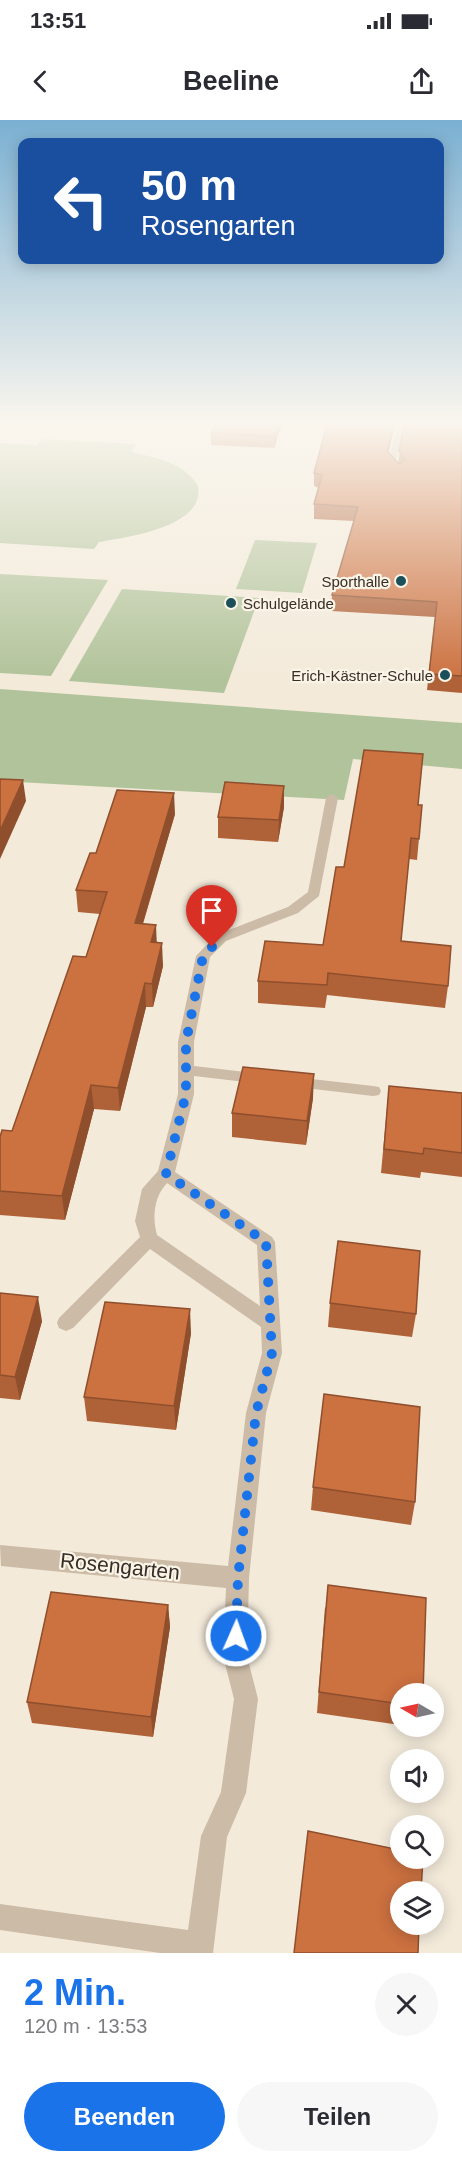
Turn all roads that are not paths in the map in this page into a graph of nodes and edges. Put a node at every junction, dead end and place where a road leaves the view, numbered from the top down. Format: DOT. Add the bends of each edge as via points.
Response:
graph roads {
  1 [pos="332,798"];
  2 [pos="187,1070"];
  3 [pos="373,1091"];
  4 [pos="166,1174"];
  5 [pos="148,1239"];
  6 [pos="66,1323"];
  7 [pos="272,1324"];
  8 [pos="2,1555"];
  9 [pos="238,1578"];
  10 [pos="0,1917"];
  11 [pos="199,1949"];
  1 -- 2 [label="street" via="315,893 293,910 221,938 203,956 186,1042"];
  2 -- 3 [label="street"];
  2 -- 4 [label="street" via="186,1094"];
  4 -- 5 [label="street" via="152,1189 144,1221"];
  4 -- 7 [label="street" via="266,1242"];
  5 -- 6 [label="street"];
  5 -- 7 [label="street"];
  7 -- 9 [label="street" via="272,1353 256,1413"];
  8 -- 9 [label="street, Rosengarten"];
  9 -- 11 [label="street" via="235,1656 246,1699 233,1793 214,1836"];
  10 -- 11 [label="street"];
}
